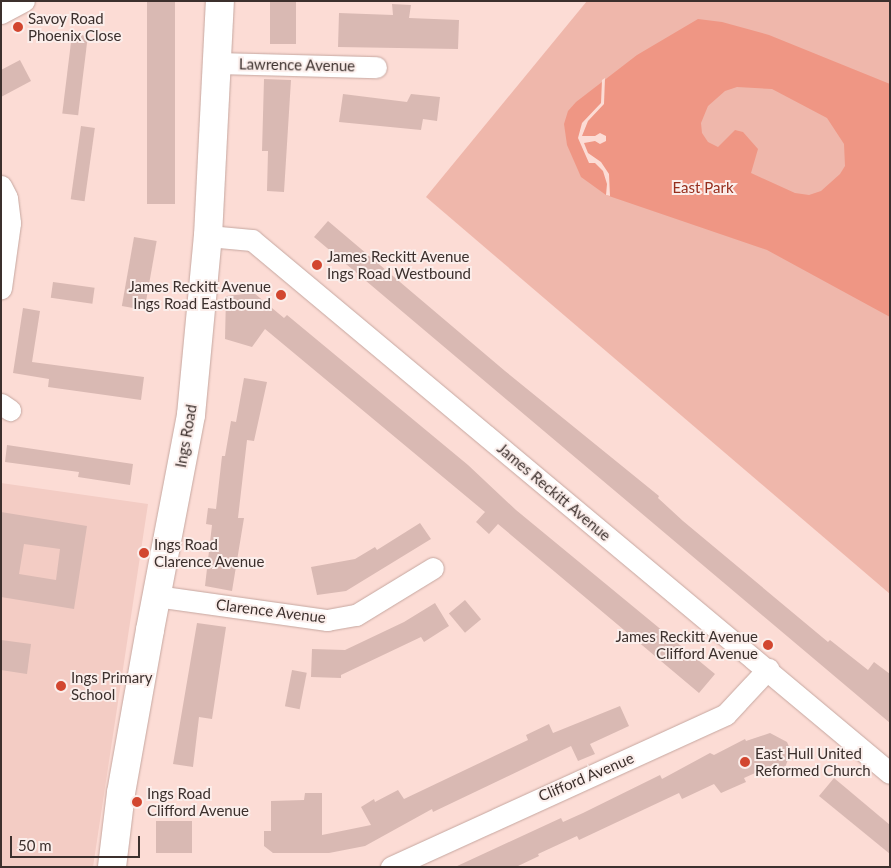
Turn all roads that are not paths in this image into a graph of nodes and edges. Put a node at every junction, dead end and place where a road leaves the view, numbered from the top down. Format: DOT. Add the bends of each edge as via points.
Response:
graph roads {
  1 [pos="24,1"];
  2 [pos="220,1"];
  3 [pos="1,13"];
  4 [pos="218,63"];
  5 [pos="376,67"];
  6 [pos="1,186"];
  7 [pos="208,236"];
  8 [pos="1,288"];
  9 [pos="433,568"];
  10 [pos="156,596"];
  11 [pos="768,669"];
  12 [pos="890,773"];
  13 [pos="112,867"];
  14 [pos="391,867"];
  1 -- 3 [label="street"];
  2 -- 4 [label="street, Ings Road"];
  4 -- 5 [label="street, Lawrence Avenue"];
  4 -- 7 [label="street, Ings Road"];
  6 -- 8 [label="street" via="7,198 10,223"];
  7 -- 10 [label="street, Ings Road" via="191,415"];
  7 -- 11 [label="street, James Reckitt Avenue" via="252,240"];
  9 -- 10 [label="street, Clarence Avenue" via="356,615 327,620"];
  10 -- 13 [label="street, Ings Road" via="121,793"];
  11 -- 12 [label="street, James Reckitt Avenue"];
  11 -- 14 [label="street, Clifford Avenue" via="726,714"];
}
